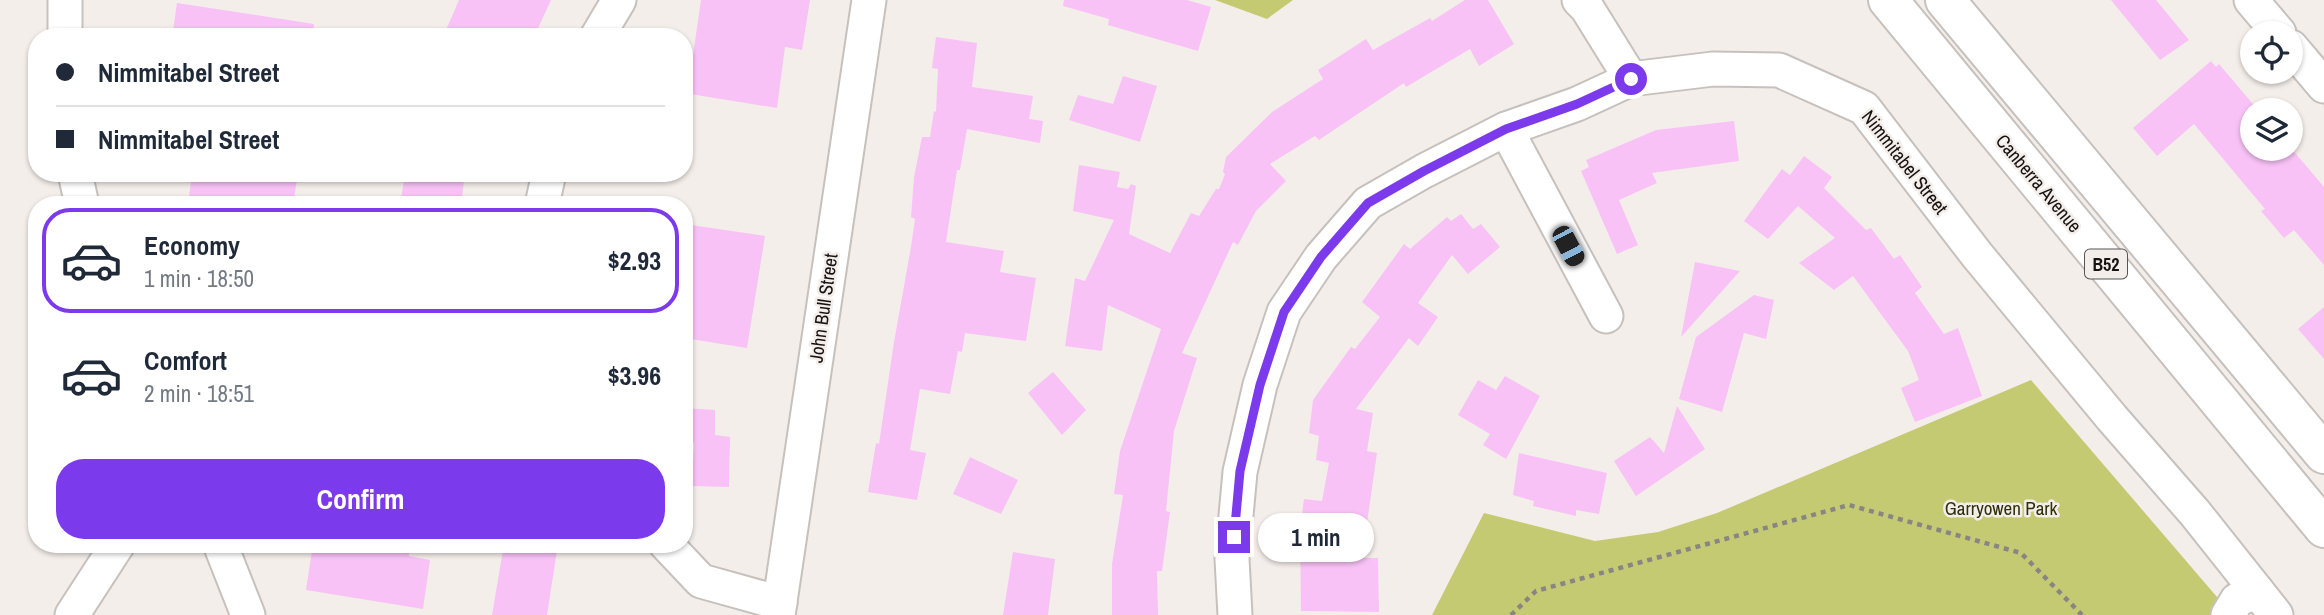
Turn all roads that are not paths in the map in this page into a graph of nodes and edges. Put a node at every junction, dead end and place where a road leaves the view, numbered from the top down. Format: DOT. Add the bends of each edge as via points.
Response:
graph roads {
  1 [pos="65,0"];
  2 [pos="619,0"];
  3 [pos="869,0"];
  4 [pos="1579,0"];
  5 [pos="1888,0"];
  6 [pos="1945,0"];
  7 [pos="2251,0"];
  8 [pos="2269,21"];
  9 [pos="65,28"];
  10 [pos="602,28"];
  11 [pos="2303,61"];
  12 [pos="1631,79"];
  13 [pos="2324,86"];
  14 [pos="1506,129"];
  15 [pos="1606,316"];
  16 [pos="2324,454"];
  17 [pos="2324,528"];
  18 [pos="112,553"];
  19 [pos="224,553"];
  20 [pos="675,553"];
  21 [pos="2266,603"];
  22 [pos="779,609"];
  23 [pos="72,615"];
  24 [pos="248,615"];
  25 [pos="1235,615"];
  26 [pos="2228,615"];
  1 -- 9 [label="street"];
  2 -- 10 [label="street"];
  3 -- 22 [label="street, John Bull Street"];
  4 -- 12 [label="street"];
  5 -- 17 [label="highway, Canberra Avenue / B52"];
  6 -- 16 [label="highway, B52"];
  7 -- 8 [label="street"];
  11 -- 13 [label="street"];
  12 -- 14 [label="street, Nimmitabel Street"];
  12 -- 21 [label="street, Nimmitabel Street" via="1713,69 1779,70 1864,108 1978,255"];
  14 -- 15 [label="street"];
  14 -- 25 [label="street, Nimmitabel Street" via="1368,203 1321,257 1284,312 1260,385 1240,471 1232,559"];
  18 -- 23 [label="street"];
  19 -- 24 [label="street"];
  20 -- 22 [label="street" via="701,581"];
  21 -- 26 [label="street" via="2237,600"];
}
